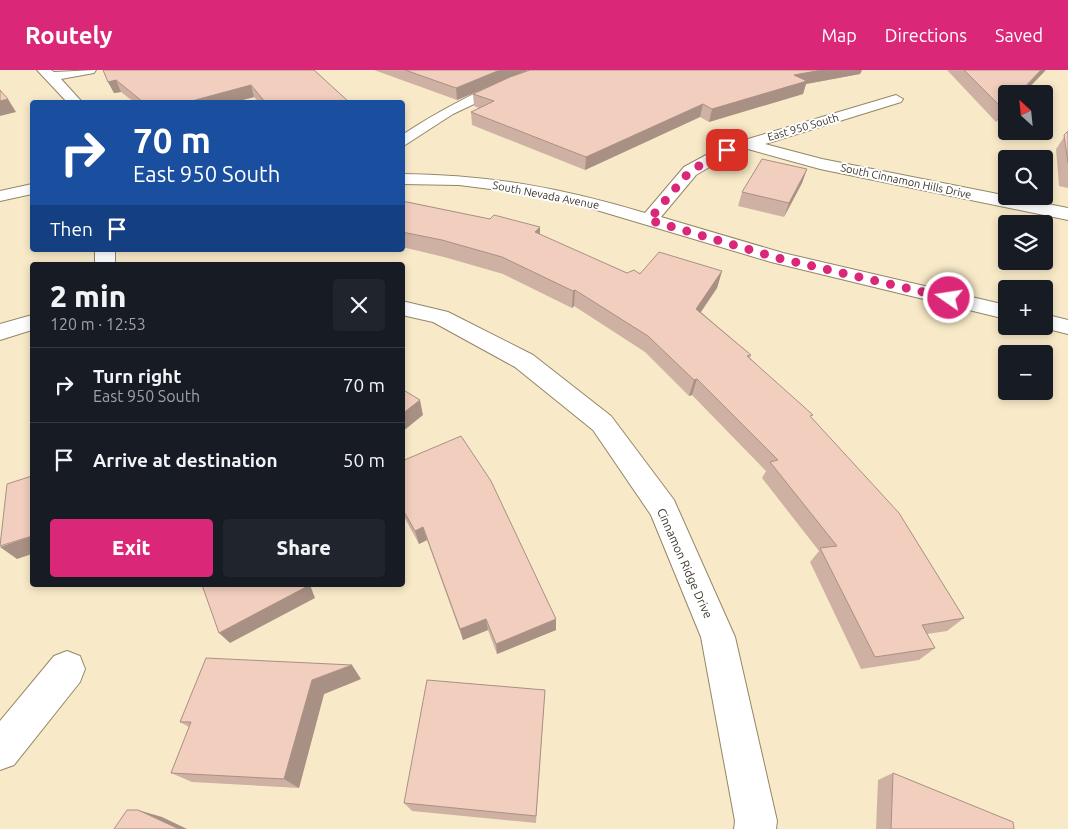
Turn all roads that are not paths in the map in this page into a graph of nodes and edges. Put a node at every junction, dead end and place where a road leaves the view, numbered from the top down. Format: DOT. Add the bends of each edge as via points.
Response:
graph roads {
  1 [pos="88,70"];
  2 [pos="546,70"];
  3 [pos="47,73"];
  4 [pos="896,99"];
  5 [pos="73,100"];
  6 [pos="405,140"];
  7 [pos="745,143"];
  8 [pos="405,178"];
  9 [pos="30,189"];
  10 [pos="0,196"];
  11 [pos="30,203"];
  12 [pos="0,206"];
  13 [pos="1068,214"];
  14 [pos="649,220"];
  15 [pos="405,309"];
  16 [pos="998,310"];
  17 [pos="30,323"];
  18 [pos="1053,323"];
  19 [pos="1068,327"];
  20 [pos="0,332"];
  21 [pos="67,669"];
  22 [pos="0,751"];
  23 [pos="755,829"];
  1 -- 3 [label="street"];
  2 -- 6 [label="street" via="505,84 448,111"];
  3 -- 5 [label="street"];
  4 -- 7 [label="street, East 950 South"];
  7 -- 13 [label="street, South Cinnamon Hills Drive" via="820,164"];
  7 -- 14 [label="street, East 950 South" via="706,160 690,171"];
  8 -- 14 [label="street, South Nevada Avenue" via="515,187 586,201"];
  9 -- 10 [label="street"];
  11 -- 12 [label="street"];
  14 -- 16 [label="street, South Nevada Avenue" via="778,258"];
  15 -- 23 [label="street, Cinnamon Ridge Drive" via="440,317 524,361 602,423 663,509 718,637"];
  17 -- 20 [label="street"];
  18 -- 19 [label="street"];
  21 -- 22 [label="street"];
}
